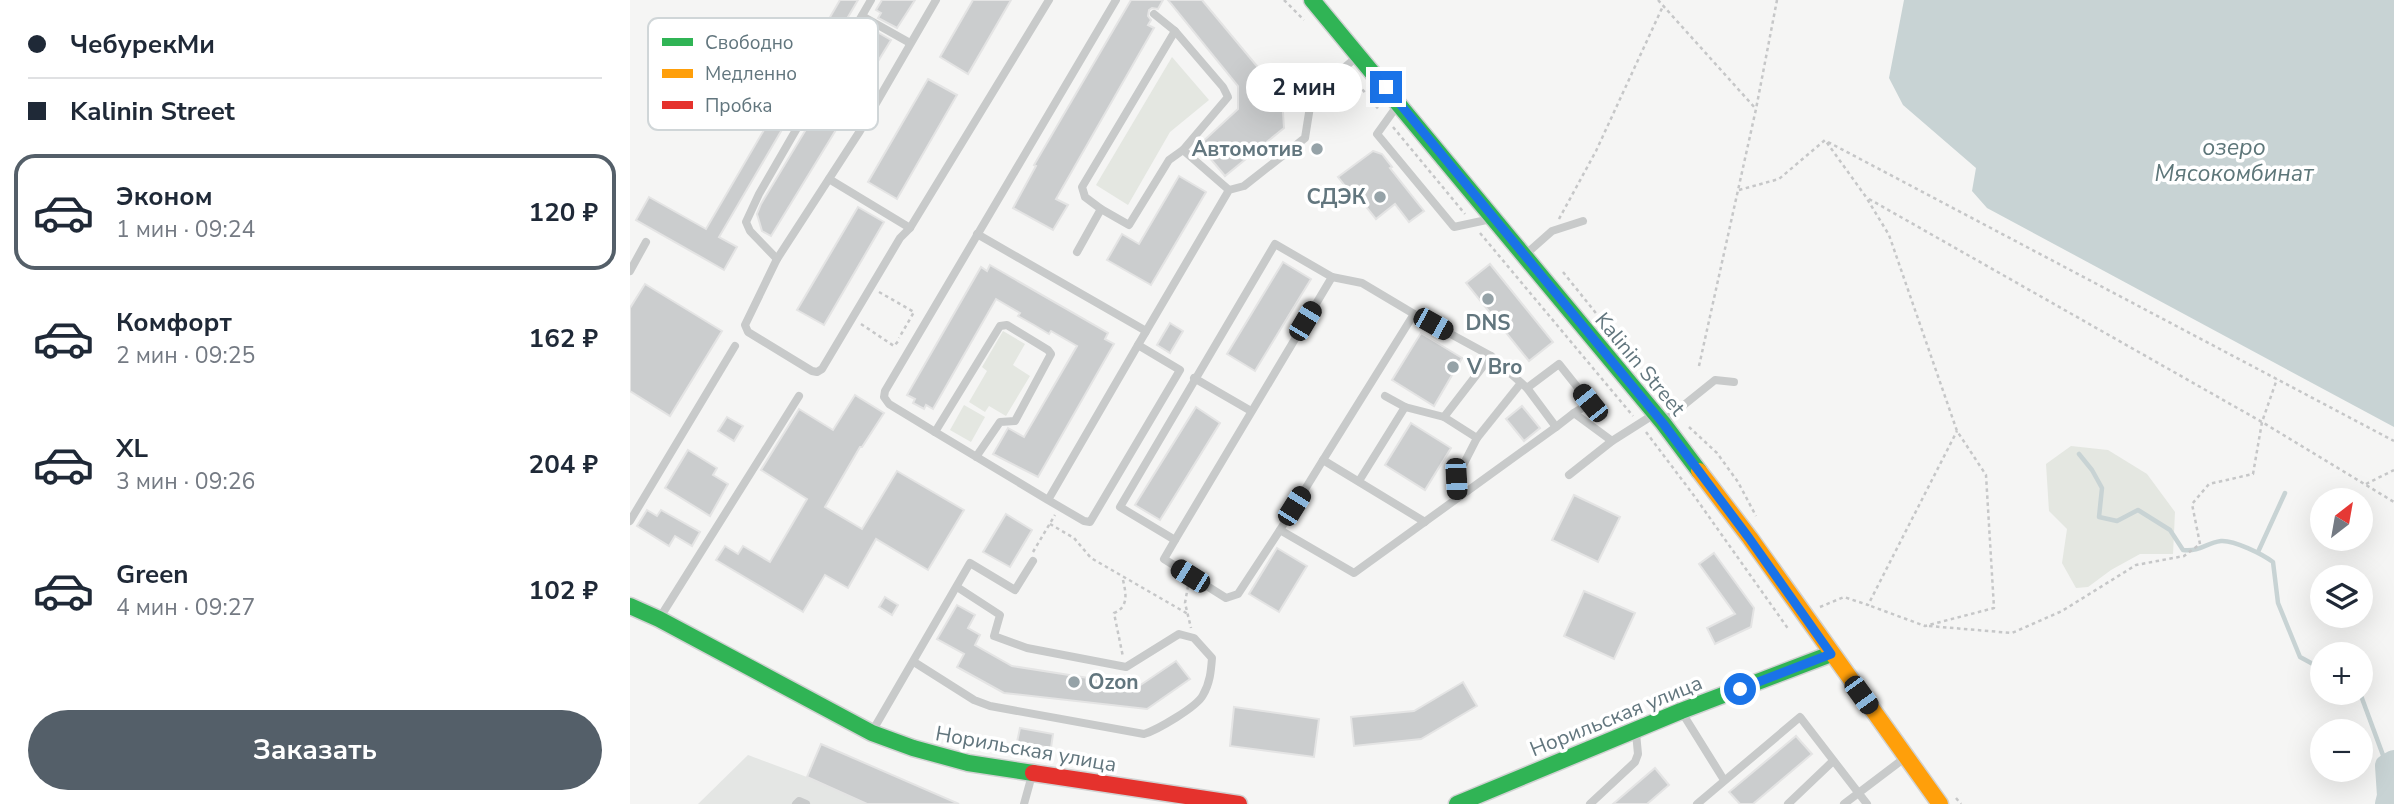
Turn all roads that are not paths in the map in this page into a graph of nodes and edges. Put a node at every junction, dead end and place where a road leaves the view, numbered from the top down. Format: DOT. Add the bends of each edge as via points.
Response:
graph roads {
  1 [pos="872,0"];
  2 [pos="936,0"];
  3 [pos="1049,0"];
  4 [pos="1116,0"];
  5 [pos="1312,0"];
  6 [pos="1154,14"];
  7 [pos="862,16"];
  8 [pos="866,18"];
  9 [pos="878,25"];
  10 [pos="1175,31"];
  11 [pos="910,43"];
  12 [pos="1359,55"];
  13 [pos="878,97"];
  14 [pos="1399,103"];
  15 [pos="796,130"];
  16 [pos="858,130"];
  17 [pos="1183,150"];
  18 [pos="829,179"];
  19 [pos="1229,190"];
  20 [pos="1101,209"];
  21 [pos="1493,219"];
  22 [pos="1583,221"];
  23 [pos="909,228"];
  24 [pos="977,234"];
  25 [pos="646,242"];
  26 [pos="1077,252"];
  27 [pos="1524,256"];
  28 [pos="777,259"];
  29 [pos="630,271"];
  30 [pos="1332,277"];
  31 [pos="1414,314"];
  32 [pos="1146,331"];
  33 [pos="1138,345"];
  34 [pos="736,346"];
  35 [pos="1491,356"];
  36 [pos="1194,378"];
  37 [pos="1734,382"];
  38 [pos="1524,385"];
  39 [pos="799,396"];
  40 [pos="1385,396"];
  41 [pos="1405,407"];
  42 [pos="1251,411"];
  43 [pos="1574,413"];
  44 [pos="1444,417"];
  45 [pos="1659,418"];
  46 [pos="1556,427"];
  47 [pos="935,432"];
  48 [pos="1478,438"];
  49 [pos="1612,441"];
  50 [pos="976,457"];
  51 [pos="1323,460"];
  52 [pos="1569,475"];
  53 [pos="1359,481"];
  54 [pos="1457,498"];
  55 [pos="1048,500"];
  56 [pos="630,520"];
  57 [pos="1425,522"];
  58 [pos="1280,530"];
  59 [pos="1175,540"];
  60 [pos="1033,561"];
  61 [pos="957,587"];
  62 [pos="630,606"];
  63 [pos="659,619"];
  64 [pos="1831,654"];
  65 [pos="914,662"];
  66 [pos="1681,711"];
  67 [pos="1635,730"];
  68 [pos="872,733"];
  69 [pos="1906,757"];
  70 [pos="1833,761"];
  71 [pos="1033,772"];
  72 [pos="1724,780"];
  73 [pos="1857,793"];
  74 [pos="796,804"];
  75 [pos="806,804"];
  76 [pos="1024,804"];
  77 [pos="1238,804"];
  78 [pos="1457,804"];
  79 [pos="1590,804"];
  80 [pos="1697,804"];
  81 [pos="1788,804"];
  82 [pos="1844,804"];
  83 [pos="1867,804"];
  84 [pos="1940,804"];
  1 -- 7 [label="lane"];
  2 -- 11 [label="lane"];
  3 -- 23 [label="lane"];
  4 -- 24 [label="lane"];
  5 -- 12 [label="street, Kalinin Street"];
  6 -- 10 [label="lane"];
  7 -- 8 [label="lane"];
  9 -- 11 [label="lane"];
  10 -- 17 [label="lane" via="1228,97"];
  10 -- 20 [label="lane" via="1082,187 1085,197"];
  11 -- 13 [label="lane"];
  12 -- 14 [label="street, Kalinin Street"];
  12 -- 19 [label="lane" via="1312,94 1306,138 1244,186"];
  14 -- 21 [label="street, Kalinin Street"];
  14 -- 21 [label="lane" via="1377,134 1454,227"];
  15 -- 28 [label="lane" via="746,222"];
  16 -- 18 [label="lane"];
  17 -- 19 [label="lane"];
  17 -- 20 [label="lane" via="1169,160 1129,225"];
  18 -- 23 [label="lane"];
  18 -- 28 [label="lane"];
  19 -- 32 [label="lane"];
  20 -- 26 [label="lane"];
  21 -- 27 [label="street, Kalinin Street"];
  22 -- 27 [label="lane" via="1552,231"];
  23 -- 28 [label="lane" via="817,372 748,332 745,325"];
  24 -- 32 [label="lane"];
  24 -- 47 [label="lane" via="885,391 889,404"];
  25 -- 29 [label="lane"];
  27 -- 45 [label="street, Kalinin Street"];
  30 -- 31 [label="lane" via="1362,283"];
  30 -- 36 [label="lane" via="1275,244"];
  30 -- 42 [label="lane"];
  31 -- 35 [label="lane"];
  31 -- 51 [label="lane"];
  32 -- 33 [label="lane"];
  33 -- 55 [label="lane"];
  33 -- 55 [label="lane" via="1180,370 1090,522"];
  34 -- 56 [label="lane"];
  35 -- 38 [label="lane"];
  35 -- 44 [label="lane"];
  36 -- 42 [label="lane"];
  36 -- 59 [label="lane" via="1120,507"];
  37 -- 45 [label="lane" via="1715,380"];
  38 -- 43 [label="lane" via="1559,364 1590,403"];
  38 -- 46 [label="lane"];
  38 -- 48 [label="lane"];
  39 -- 63 [label="lane"];
  40 -- 41 [label="lane"];
  41 -- 44 [label="lane"];
  41 -- 53 [label="lane"];
  42 -- 59 [label="lane"];
  43 -- 46 [label="lane"];
  43 -- 49 [label="lane"];
  44 -- 48 [label="lane"];
  45 -- 49 [label="lane" via="1639,423"];
  45 -- 64 [label="street, Kalinin Street"];
  46 -- 54 [label="lane"];
  47 -- 50 [label="lane"];
  47 -- 50 [label="lane" via="1000,326 1007,325 1048,349 1049,360 1018,417 1000,422"];
  48 -- 54 [label="lane" via="1456,479"];
  49 -- 52 [label="lane"];
  50 -- 55 [label="lane"];
  51 -- 53 [label="lane"];
  51 -- 58 [label="lane"];
  53 -- 57 [label="lane"];
  54 -- 57 [label="lane"];
  57 -- 58 [label="lane" via="1354,573"];
  58 -- 59 [label="lane" via="1238,594 1226,598 1164,559"];
  60 -- 61 [label="lane" via="1015,590 970,563"];
  61 -- 65 [label="lane"];
  61 -- 65 [label="lane" via="1000,615 994,636 1027,648 1126,667 1179,634 1194,638 1212,658 1202,698 1144,734 990,706"];
  62 -- 63 [label="street, Норильская улица"];
  63 -- 68 [label="street, Норильская улица"];
  64 -- 66 [label="street, Норильская улица"];
  64 -- 69 [label="street, Kalinin Street"];
  65 -- 68 [label="lane"];
  66 -- 67 [label="street, Норильская улица"];
  66 -- 72 [label="lane"];
  67 -- 78 [label="street, Норильская улица"];
  67 -- 79 [label="lane" via="1635,762"];
  68 -- 71 [label="street, Норильская улица" via="968,763"];
  69 -- 73 [label="lane"];
  69 -- 84 [label="street, Kalinin Street"];
  70 -- 72 [label="lane" via="1800,718"];
  70 -- 73 [label="lane"];
  70 -- 81 [label="lane"];
  71 -- 76 [label="lane"];
  71 -- 77 [label="street, Норильская улица" via="1157,797"];
  72 -- 80 [label="lane"];
  73 -- 82 [label="lane"];
  73 -- 83 [label="lane"];
  74 -- 75 [label="lane"];
}
